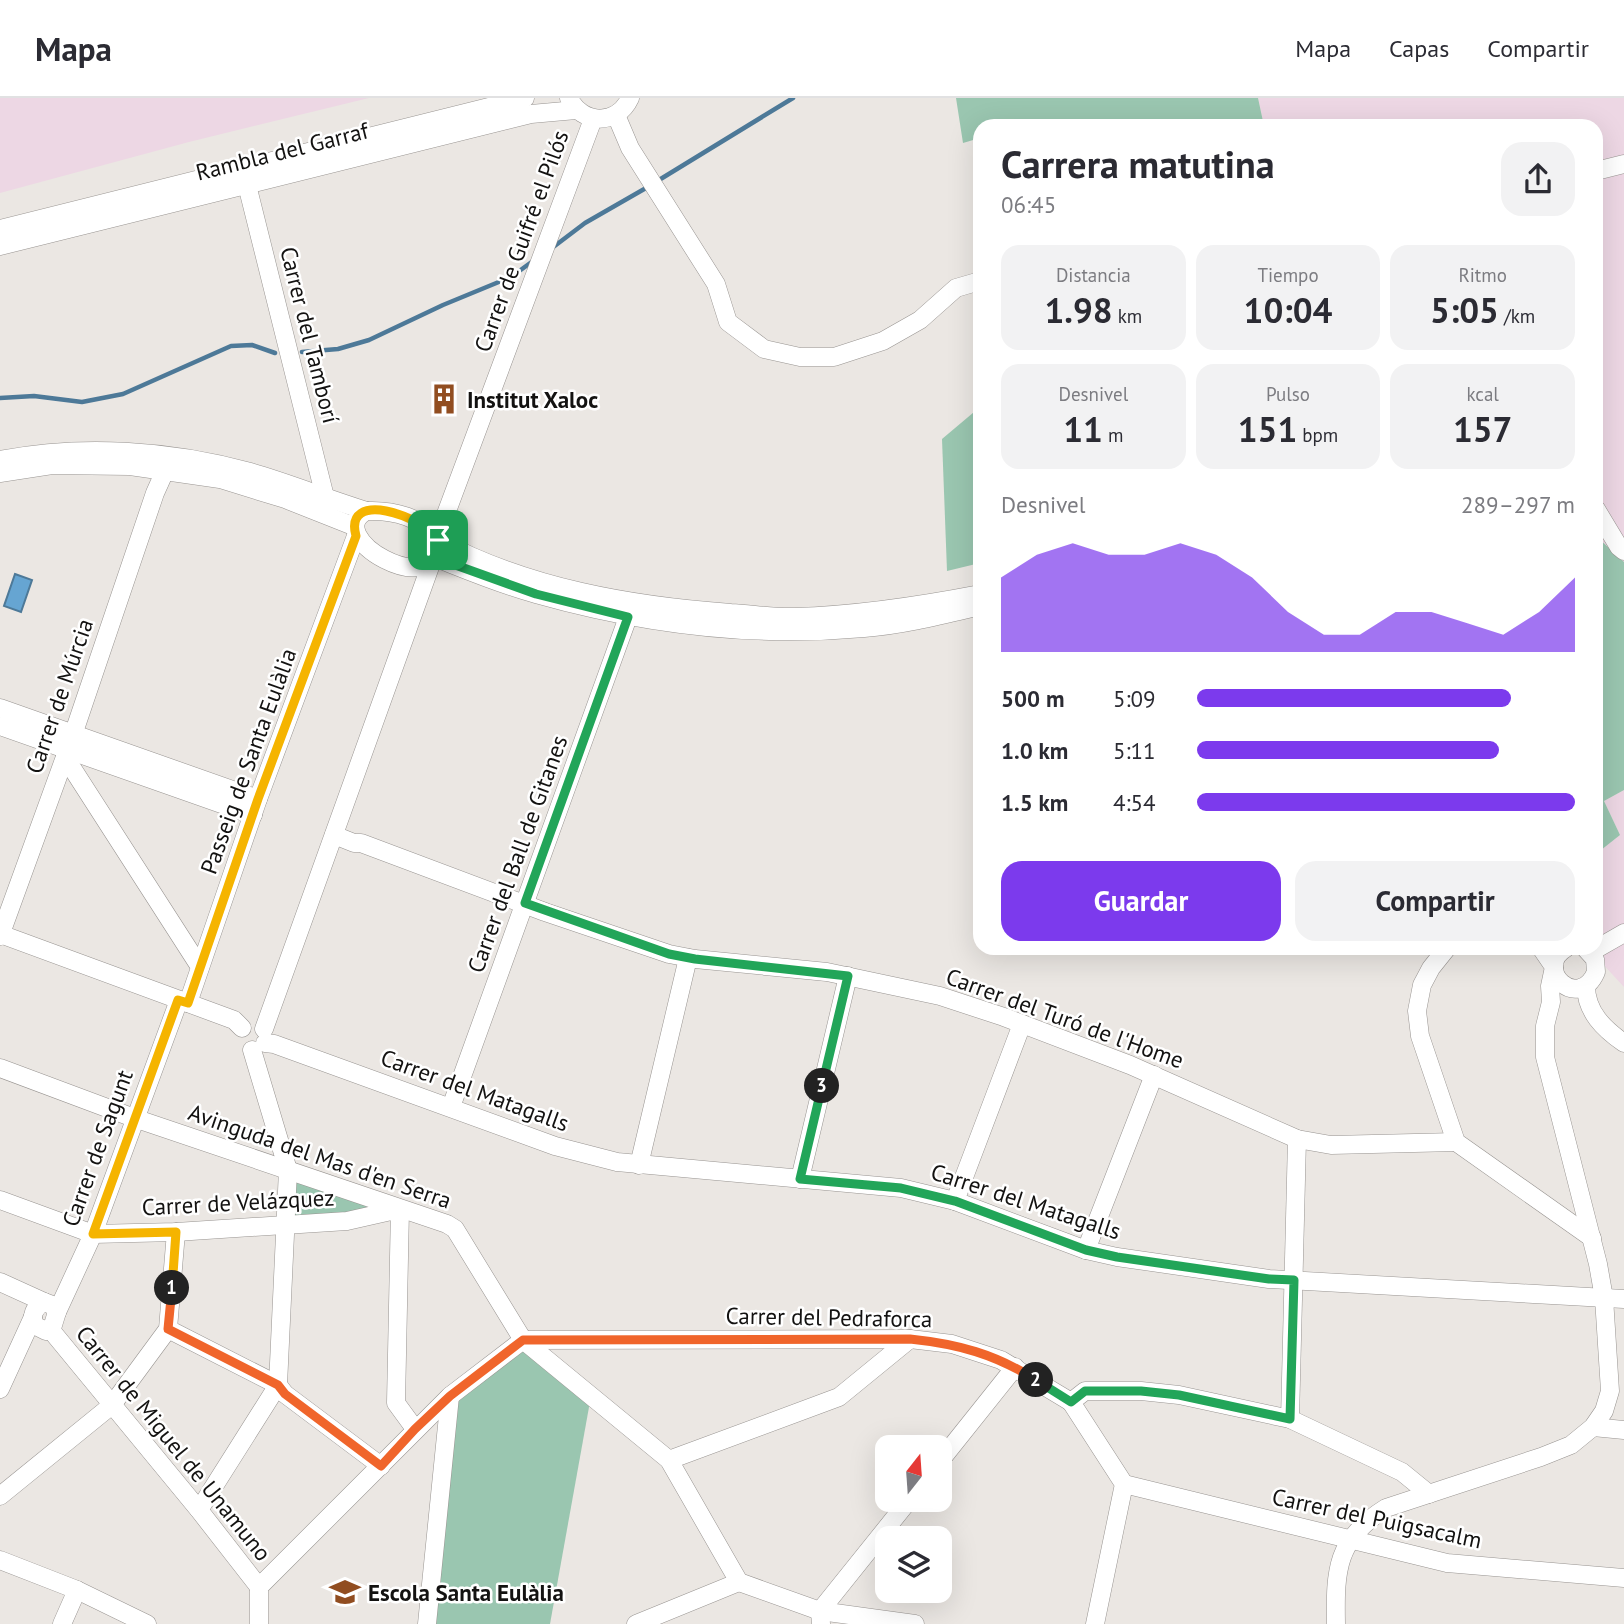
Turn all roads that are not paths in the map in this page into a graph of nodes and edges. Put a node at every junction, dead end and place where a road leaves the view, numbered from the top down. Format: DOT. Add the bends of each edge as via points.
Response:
graph roads {
  1 [pos="525,98"];
  2 [pos="630,98"];
  3 [pos="573,104"];
  4 [pos="616,115"];
  5 [pos="593,119"];
  6 [pos="1624,164"];
  7 [pos="1603,169"];
  8 [pos="247,185"];
  9 [pos="0,229"];
  10 [pos="0,246"];
  11 [pos="973,283"];
  12 [pos="0,460"];
  13 [pos="0,473"];
  14 [pos="164,473"];
  15 [pos="325,497"];
  16 [pos="367,511"];
  17 [pos="1603,521"];
  18 [pos="355,531"];
  19 [pos="436,550"];
  20 [pos="1624,551"];
  21 [pos="973,595"];
  22 [pos="973,608"];
  23 [pos="628,617"];
  24 [pos="0,708"];
  25 [pos="1,728"];
  26 [pos="68,748"];
  27 [pos="256,807"];
  28 [pos="334,835"];
  29 [pos="525,903"];
  30 [pos="1624,933"];
  31 [pos="0,935"];
  32 [pos="1603,943"];
  33 [pos="1441,955"];
  34 [pos="1546,955"];
  35 [pos="1559,955"];
  36 [pos="1592,955"];
  37 [pos="688,958"];
  38 [pos="200,967"];
  39 [pos="1554,967"];
  40 [pos="848,976"];
  41 [pos="1581,987"];
  42 [pos="183,1001"];
  43 [pos="1551,1002"];
  44 [pos="1022,1024"];
  45 [pos="260,1041"];
  46 [pos="1624,1043"];
  47 [pos="0,1068"];
  48 [pos="1154,1075"];
  49 [pos="450,1107"];
  50 [pos="134,1118"];
  51 [pos="1297,1139"];
  52 [pos="1455,1143"];
  53 [pos="639,1165"];
  54 [pos="288,1170"];
  55 [pos="800,1179"];
  56 [pos="0,1200"];
  57 [pos="955,1201"];
  58 [pos="400,1209"];
  59 [pos="285,1224"];
  60 [pos="176,1232"];
  61 [pos="93,1234"];
  62 [pos="1592,1238"];
  63 [pos="1086,1250"];
  64 [pos="1294,1280"];
  65 [pos="0,1282"];
  66 [pos="1604,1298"];
  67 [pos="1624,1300"];
  68 [pos="50,1307"];
  69 [pos="33,1318"];
  70 [pos="50,1329"];
  71 [pos="168,1329"];
  72 [pos="910,1339"];
  73 [pos="523,1340"];
  74 [pos="4,1367"];
  75 [pos="1015,1367"];
  76 [pos="278,1385"];
  77 [pos="0,1389"];
  78 [pos="450,1396"];
  79 [pos="1071,1402"];
  80 [pos="112,1405"];
  81 [pos="1290,1419"];
  82 [pos="1594,1427"];
  83 [pos="415,1429"];
  84 [pos="1624,1430"];
  85 [pos="952,1446"];
  86 [pos="669,1460"];
  87 [pos="381,1466"];
  88 [pos="1124,1484"];
  89 [pos="1429,1494"];
  90 [pos="0,1496"];
  91 [pos="199,1510"];
  92 [pos="900,1512"];
  93 [pos="1348,1540"];
  94 [pos="0,1559"];
  95 [pos="1624,1578"];
  96 [pos="739,1582"];
  97 [pos="259,1587"];
  98 [pos="77,1590"];
  99 [pos="820,1618"];
  100 [pos="62,1624"];
  101 [pos="147,1624"];
  102 [pos="259,1624"];
  103 [pos="427,1624"];
  104 [pos="636,1624"];
  105 [pos="915,1624"];
  106 [pos="1095,1624"];
  107 [pos="1336,1624"];
  1 -- 9 [label="street, Rambla del Garraf"];
  2 -- 4 [label="street"];
  3 -- 5 [label="street, Rambla del Garraf"];
  3 -- 8 [label="street, Rambla del Garraf"];
  4 -- 5 [label="street"];
  4 -- 11 [label="street" via="630,148 716,284 728,322 764,349 800,357 834,357 883,341 920,320 956,288"];
  5 -- 19 [label="street, Carrer de Guifré el Pilós"];
  6 -- 7 [label="street"];
  8 -- 10 [label="street, Rambla del Garraf"];
  8 -- 15 [label="street, Carrer del Tamborí"];
  12 -- 15 [label="street" via="69,452 135,452 247,471"];
  13 -- 14 [label="street" via="52,465 130,466"];
  14 -- 18 [label="street" via="220,479 285,499"];
  14 -- 26 [label="street, Carrer de Múrcia"];
  15 -- 16 [label="street"];
  16 -- 18 [label="street" via="356,518"];
  16 -- 19 [label="street" via="394,512 414,519 427,527"];
  17 -- 20 [label="street"];
  18 -- 19 [label="street" via="367,548 399,565 417,568"];
  18 -- 27 [label="street, Passeig de Santa Eulàlia"];
  19 -- 21 [label="street" via="589,593 672,609 792,617 865,613"];
  19 -- 23 [label="street" via="536,594"];
  19 -- 28 [label="street"];
  22 -- 23 [label="street" via="854,629 759,630"];
  23 -- 29 [label="street, Carrer del Ball de Gitanes"];
  24 -- 26 [label="street"];
  25 -- 26 [label="street"];
  26 -- 27 [label="street"];
  26 -- 31 [label="street, Carrer de Múrcia"];
  26 -- 38 [label="street"];
  27 -- 38 [label="street, Passeig de Santa Eulàlia"];
  28 -- 29 [label="street, Carrer del Turó de l'Home"];
  28 -- 45 [label="street"];
  29 -- 37 [label="street, Carrer del Turó de l'Home"];
  29 -- 49 [label="street, Carrer del Ball de Gitanes"];
  30 -- 32 [label="street"];
  31 -- 42 [label="street"];
  33 -- 52 [label="street" via="1422,985 1417,1012 1420,1036"];
  34 -- 39 [label="street"];
  35 -- 39 [label="street"];
  36 -- 41 [label="street" via="1596,972"];
  37 -- 40 [label="street, Carrer del Turó de l'Home"];
  37 -- 53 [label="street"];
  38 -- 42 [label="street, Passeig de Santa Eulàlia"];
  39 -- 41 [label="street" via="1562,984"];
  39 -- 43 [label="street"];
  40 -- 44 [label="street, Carrer del Turó de l'Home" via="940,996"];
  40 -- 55 [label="street"];
  41 -- 43 [label="street"];
  41 -- 46 [label="street" via="1591,1011"];
  42 -- 45 [label="street, Carrer del Matagalls" via="234,1020 242,1028 252,1023"];
  42 -- 50 [label="street, Carrer de Sagunt"];
  43 -- 62 [label="street" via="1545,1057"];
  44 -- 48 [label="street, Carrer del Turó de l'Home"];
  44 -- 57 [label="street"];
  45 -- 49 [label="street, Carrer del Matagalls"];
  45 -- 54 [label="street"];
  47 -- 50 [label="street, Avinguda del Mas d'en Serra"];
  48 -- 51 [label="street, Carrer del Turó de l'Home"];
  48 -- 63 [label="street"];
  49 -- 53 [label="street, Carrer del Matagalls" via="555,1146"];
  50 -- 54 [label="street, Avinguda del Mas d'en Serra"];
  50 -- 61 [label="street, Carrer de Sagunt"];
  51 -- 52 [label="street, Carrer del Turó de l'Home" via="1331,1146"];
  51 -- 64 [label="street"];
  52 -- 62 [label="street"];
  53 -- 55 [label="street, Carrer del Matagalls"];
  54 -- 58 [label="street, Avinguda del Mas d'en Serra"];
  54 -- 59 [label="street"];
  55 -- 57 [label="street, Carrer del Matagalls" via="901,1188"];
  56 -- 61 [label="street, Carrer de Velázquez"];
  57 -- 63 [label="street, Carrer del Matagalls"];
  58 -- 59 [label="street, Carrer de Velázquez" via="347,1221"];
  58 -- 73 [label="street, Avinguda del Mas d'en Serra" via="455,1229"];
  58 -- 83 [label="street" via="396,1403"];
  59 -- 60 [label="street, Carrer de Velázquez"];
  59 -- 76 [label="street"];
  60 -- 61 [label="street, Carrer de Velázquez"];
  60 -- 71 [label="street"];
  61 -- 68 [label="street, Carrer de Sagunt"];
  62 -- 66 [label="street"];
  63 -- 64 [label="street, Carrer del Matagalls"];
  64 -- 66 [label="street, Carrer del Matagalls"];
  64 -- 81 [label="street"];
  65 -- 68 [label="street"];
  66 -- 67 [label="street, Carrer del Matagalls"];
  66 -- 82 [label="street" via="1610,1391"];
  68 -- 69 [label="street" via="36,1308"];
  68 -- 70 [label="street"];
  69 -- 70 [label="street, Carrer de Miguel de Unamuno" via="36,1326"];
  69 -- 74 [label="street"];
  70 -- 80 [label="street, Carrer de Miguel de Unamuno"];
  71 -- 76 [label="street"];
  71 -- 80 [label="street"];
  72 -- 73 [label="street, Carrer del Pedraforca"];
  72 -- 75 [label="street, Carrer del Pedraforca" via="952,1343"];
  72 -- 86 [label="street" via="839,1397"];
  73 -- 78 [label="street"];
  73 -- 86 [label="street, Avinguda del Mas d'en Serra"];
  74 -- 77 [label="street"];
  75 -- 79 [label="street, Carrer del Pedraforca"];
  75 -- 85 [label="street"];
  76 -- 87 [label="street"];
  76 -- 91 [label="street"];
  78 -- 83 [label="street"];
  78 -- 103 [label="street"];
  79 -- 81 [label="street" via="1085,1391 1141,1391"];
  79 -- 88 [label="street"];
  80 -- 90 [label="street"];
  80 -- 91 [label="street, Carrer de Miguel de Unamuno"];
  81 -- 89 [label="street" via="1402,1472"];
  82 -- 84 [label="street"];
  82 -- 89 [label="street" via="1571,1445"];
  83 -- 87 [label="street"];
  86 -- 96 [label="street, Avinguda del Mas d'en Serra"];
  87 -- 97 [label="street"];
  88 -- 93 [label="street, Carrer del Puigsacalm"];
  88 -- 106 [label="street"];
  89 -- 93 [label="street" via="1385,1508"];
  91 -- 97 [label="street, Carrer de Miguel de Unamuno"];
  92 -- 99 [label="street"];
  93 -- 95 [label="street, Carrer del Puigsacalm" via="1447,1563"];
  93 -- 107 [label="street" via="1335,1592"];
  94 -- 98 [label="street"];
  96 -- 99 [label="street"];
  96 -- 104 [label="street"];
  97 -- 102 [label="street"];
  98 -- 100 [label="street"];
  98 -- 101 [label="street"];
  99 -- 105 [label="street"];
}
